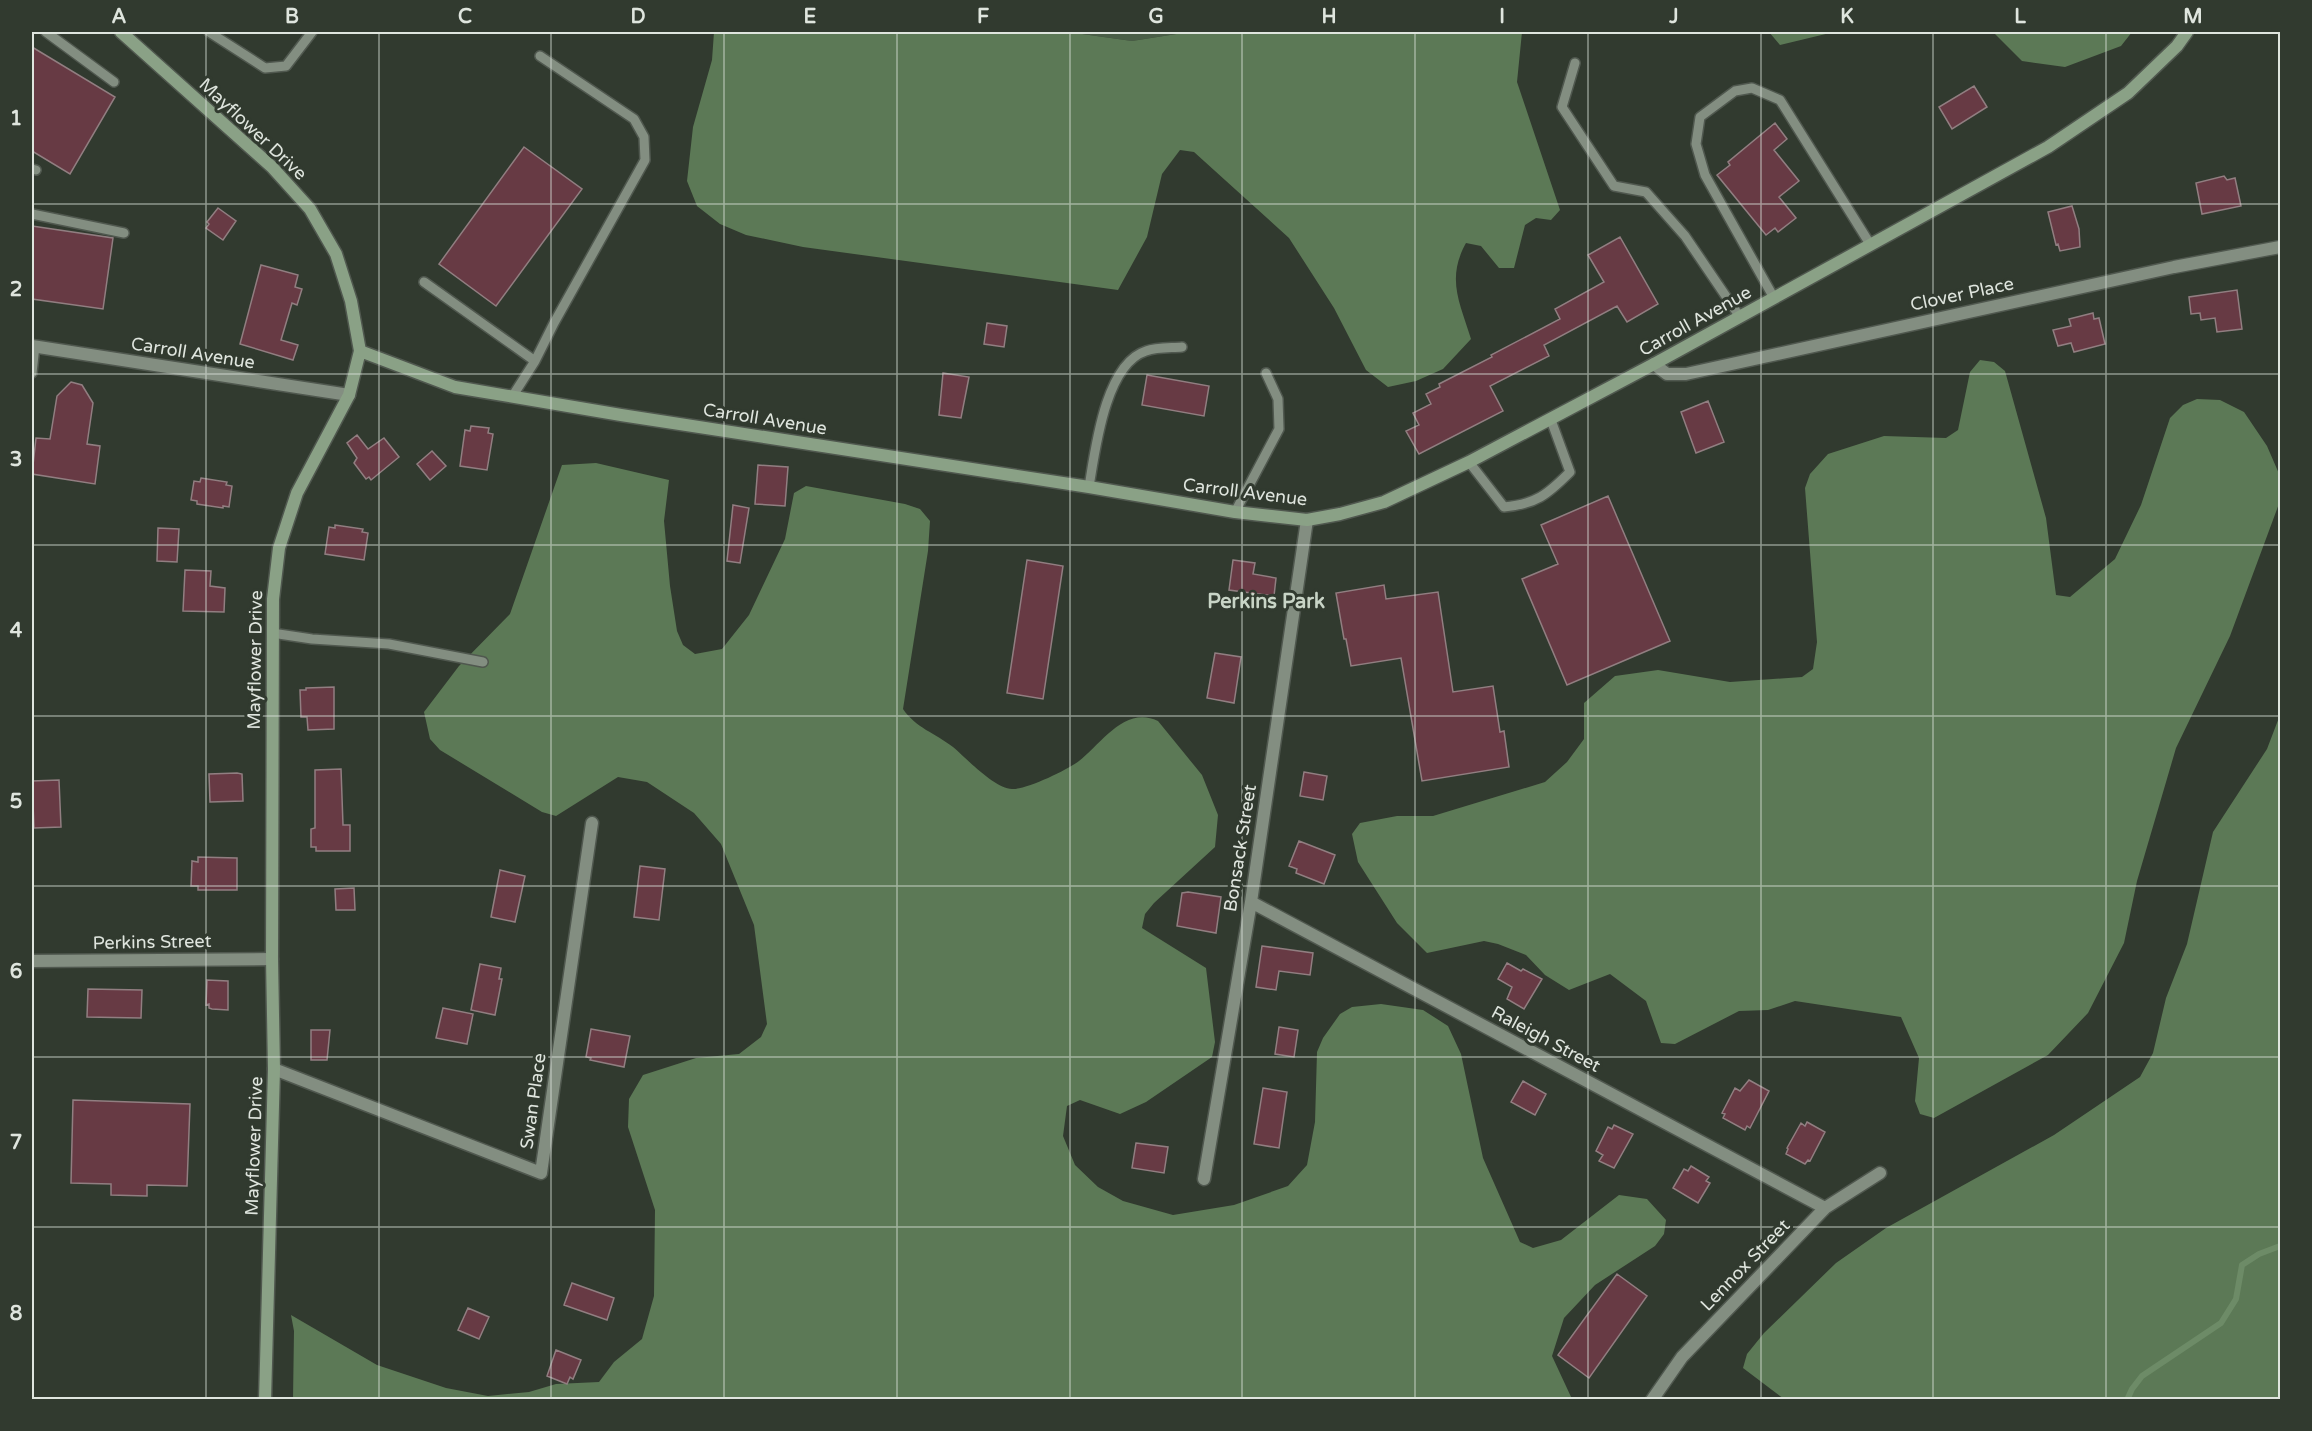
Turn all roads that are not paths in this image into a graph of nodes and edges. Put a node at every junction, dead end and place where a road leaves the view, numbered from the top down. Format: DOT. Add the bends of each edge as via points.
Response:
graph roads {
  1 [pos="46,32"];
  2 [pos="121,32"];
  3 [pos="209,32"];
  4 [pos="312,32"];
  5 [pos="2187,32"];
  6 [pos="540,56"];
  7 [pos="1575,63"];
  8 [pos="114,82"];
  9 [pos="32,214"];
  10 [pos="124,232"];
  11 [pos="1870,244"];
  12 [pos="2280,247"];
  13 [pos="424,282"];
  14 [pos="1774,298"];
  15 [pos="1740,317"];
  16 [pos="33,346"];
  17 [pos="1182,347"];
  18 [pos="360,351"];
  19 [pos="536,361"];
  20 [pos="1654,364"];
  21 [pos="32,373"];
  22 [pos="1266,373"];
  23 [pos="349,395"];
  24 [pos="512,397"];
  25 [pos="1551,420"];
  26 [pos="1469,462"];
  27 [pos="1089,487"];
  28 [pos="1234,512"];
  29 [pos="1307,520"];
  30 [pos="272,633"];
  31 [pos="483,662"];
  32 [pos="591,823"];
  33 [pos="1251,902"];
  34 [pos="272,959"];
  35 [pos="32,961"];
  36 [pos="274,1069"];
  37 [pos="1880,1173"];
  38 [pos="1204,1179"];
  39 [pos="1825,1208"];
  40 [pos="266,1400"];
  41 [pos="1652,1400"];
  1 -- 8 [label="lane"];
  2 -- 18 [label="street, Mayflower Drive" via="272,167 310,209 336,254 351,301"];
  3 -- 4 [label="lane" via="265,68 286,66"];
  5 -- 11 [label="street, Carroll Avenue" via="2128,93 2058,140"];
  6 -- 19 [label="lane" via="634,119 646,148 645,160"];
  7 -- 15 [label="lane" via="1562,107 1614,186 1646,192 1685,236"];
  9 -- 10 [label="lane"];
  11 -- 14 [label="street, Carroll Avenue"];
  11 -- 14 [label="lane" via="1780,100 1752,88 1735,91 1700,117 1695,144 1705,175"];
  12 -- 20 [label="street, Clover Place" via="2139,274 1686,374 1667,374"];
  13 -- 19 [label="lane"];
  14 -- 15 [label="street, Carroll Avenue"];
  15 -- 20 [label="street, Carroll Avenue"];
  16 -- 21 [label="lane"];
  16 -- 23 [label="street, Carroll Avenue"];
  17 -- 27 [label="lane" via="1144,351 1122,368 1102,413"];
  18 -- 23 [label="street, Mayflower Drive"];
  18 -- 24 [label="street, Carroll Avenue" via="455,387"];
  19 -- 24 [label="lane"];
  20 -- 25 [label="street, Carroll Avenue"];
  22 -- 28 [label="lane" via="1278,399 1279,429"];
  23 -- 30 [label="street, Mayflower Drive" via="297,493 279,548"];
  24 -- 27 [label="street, Carroll Avenue"];
  25 -- 26 [label="street, Carroll Avenue"];
  25 -- 26 [label="lane" via="1570,472 1548,494 1521,505 1503,507"];
  26 -- 29 [label="street, Carroll Avenue" via="1384,502"];
  27 -- 28 [label="street, Carroll Avenue"];
  28 -- 29 [label="street, Carroll Avenue"];
  29 -- 33 [label="street, Bonsack Street"];
  30 -- 31 [label="lane" via="389,644"];
  30 -- 34 [label="street, Mayflower Drive"];
  32 -- 36 [label="street, Swan Place" via="541,1173"];
  33 -- 38 [label="street, Bonsack Street"];
  33 -- 39 [label="street, Raleigh Street"];
  34 -- 35 [label="street, Perkins Street"];
  34 -- 36 [label="street, Mayflower Drive"];
  36 -- 40 [label="street, Mayflower Drive"];
  37 -- 39 [label="street, Lennox Street"];
  39 -- 41 [label="street, Lennox Street" via="1682,1357"];
}
